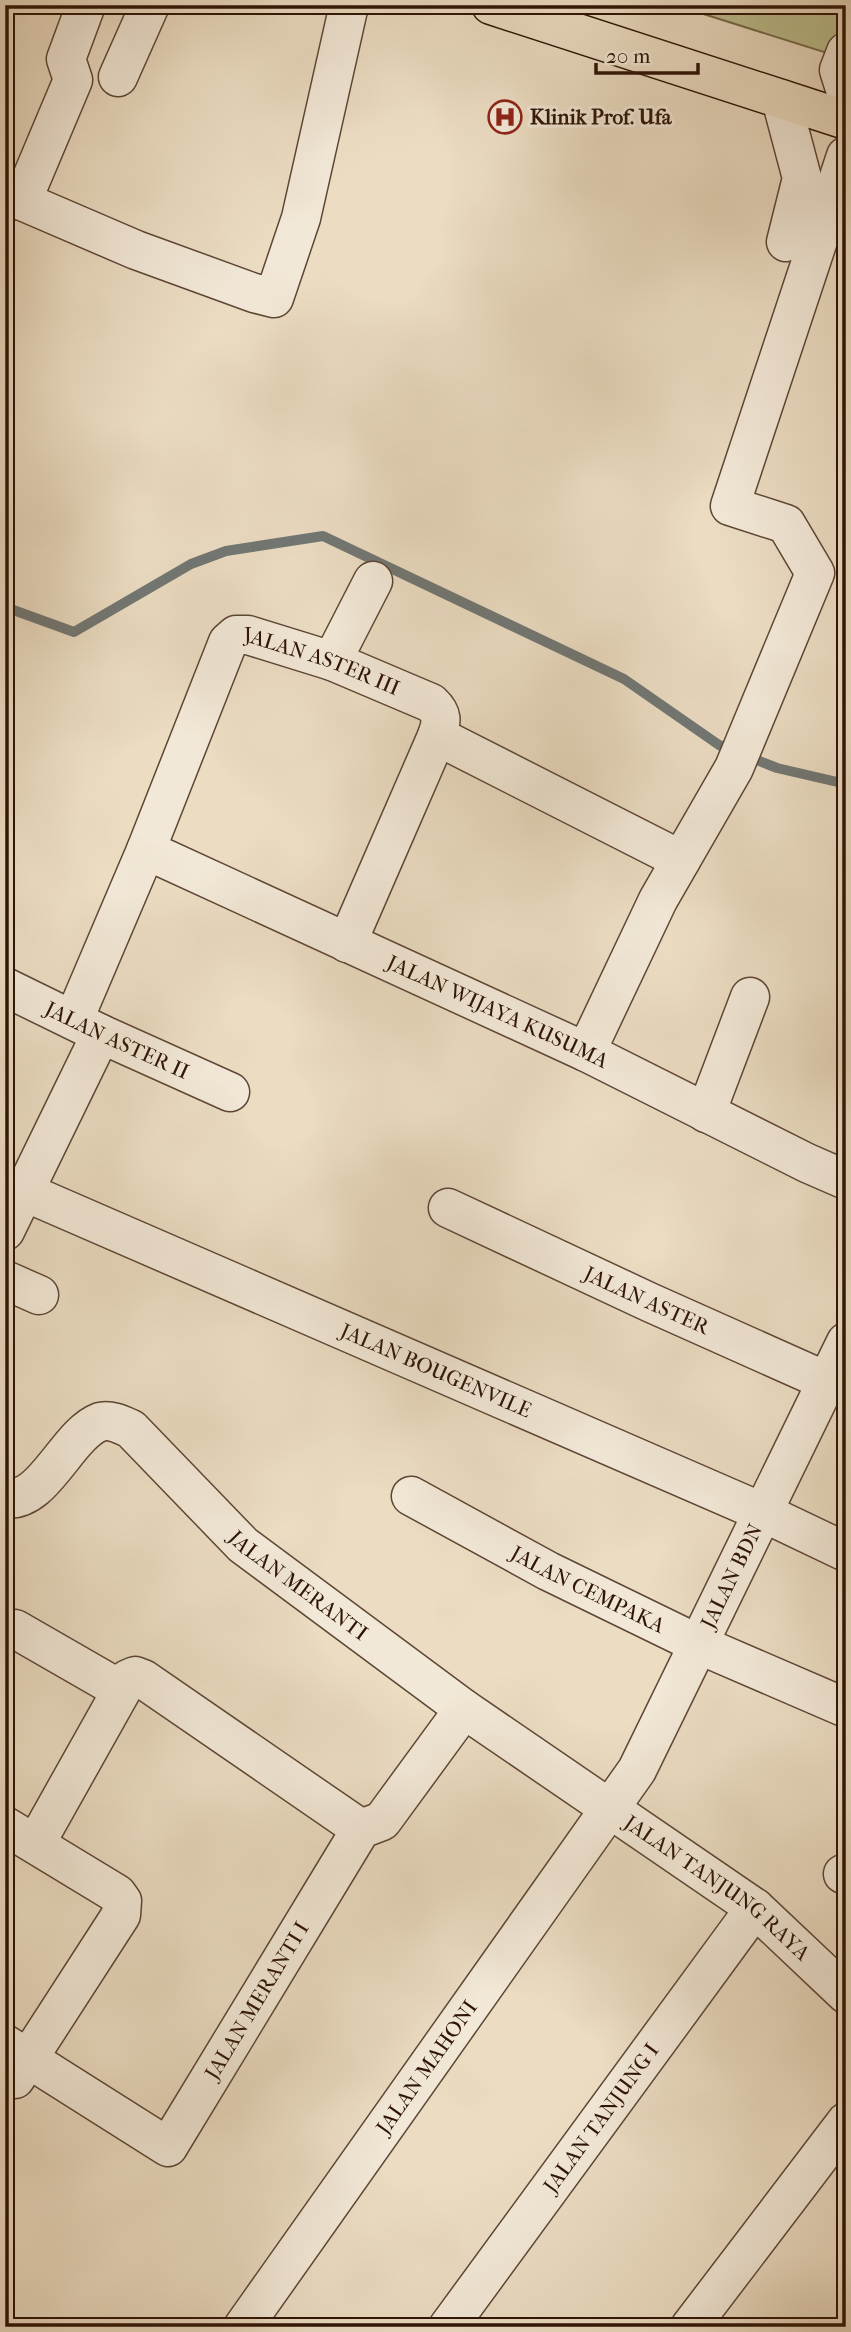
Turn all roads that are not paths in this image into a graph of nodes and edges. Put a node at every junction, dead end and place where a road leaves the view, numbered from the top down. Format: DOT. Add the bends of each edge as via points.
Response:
graph roads {
  1 [pos="86,5"];
  2 [pos="150,5"];
  3 [pos="349,5"];
  4 [pos="491,5"];
  5 [pos="846,52"];
  6 [pos="118,77"];
  7 [pos="846,92"];
  8 [pos="781,99"];
  9 [pos="846,120"];
  10 [pos="846,156"];
  11 [pos="13,199"];
  12 [pos="786,242"];
  13 [pos="373,581"];
  14 [pos="332,661"];
  15 [pos="437,736"];
  16 [pos="146,850"];
  17 [pos="681,860"];
  18 [pos="347,943"];
  19 [pos="5,987"];
  20 [pos="750,997"];
  21 [pos="88,1026"];
  22 [pos="586,1052"];
  23 [pos="230,1093"];
  24 [pos="706,1113"];
  25 [pos="846,1180"];
  26 [pos="24,1192"];
  27 [pos="448,1208"];
  28 [pos="5,1231"];
  29 [pos="846,1342"];
  30 [pos="836,1385"];
  31 [pos="411,1496"];
  32 [pos="5,1498"];
  33 [pos="764,1513"];
  34 [pos="846,1552"];
  35 [pos="15,1629"];
  36 [pos="700,1645"];
  37 [pos="121,1690"];
  38 [pos="846,1708"];
  39 [pos="464,1709"];
  40 [pos="614,1810"];
  41 [pos="361,1829"];
  42 [pos="21,1834"];
  43 [pos="755,1908"];
  44 [pos="846,1994"];
  45 [pos="16,2060"];
  46 [pos="846,2122"];
  47 [pos="243,2327"];
  48 [pos="448,2327"];
  49 [pos="690,2327"];
  1 -- 11 [label="street" via="66,59 73,79"];
  2 -- 6 [label="street"];
  3 -- 11 [label="street" via="294,242 274,298 136,250"];
  4 -- 8 [label="main road"];
  5 -- 7 [label="street" via="839,69"];
  8 -- 9 [label="main road"];
  8 -- 12 [label="street" via="802,178"];
  10 -- 17 [label="street" via="730,506 786,524 815,573 739,754"];
  13 -- 14 [label="street"];
  14 -- 15 [label="street, JALAN ASTER III" via="431,703 442,721"];
  14 -- 16 [label="street, JALAN ASTER III" via="248,635 236,635 228,642"];
  15 -- 17 [label="street"];
  15 -- 18 [label="street"];
  16 -- 18 [label="street, JALAN WIJAYA KUSUMA"];
  16 -- 21 [label="street, JALAN ASTER III"];
  17 -- 22 [label="street"];
  18 -- 22 [label="street, JALAN WIJAYA KUSUMA"];
  19 -- 21 [label="street, JALAN ASTER II"];
  20 -- 24 [label="street"];
  21 -- 23 [label="street, JALAN ASTER II"];
  21 -- 26 [label="street, JALAN ASTER III"];
  22 -- 24 [label="street, JALAN WIJAYA KUSUMA"];
  24 -- 25 [label="street, JALAN WIJAYA KUSUMA"];
  26 -- 28 [label="street, JALAN ASTER III"];
  26 -- 33 [label="street, JALAN BOUGENVILE"];
  27 -- 30 [label="street, JALAN ASTER"];
  29 -- 30 [label="street, JALAN BDN"];
  30 -- 33 [label="street, JALAN BDN"];
  31 -- 36 [label="street, JALAN CEMPAKA" via="548,1571"];
  32 -- 39 [label="street, JALAN MERANTI" via="14,1500 31,1491 83,1433 101,1422 131,1429 243,1545"];
  33 -- 34 [label="street, JALAN BOUGENVILE"];
  33 -- 36 [label="street, JALAN BDN"];
  35 -- 37 [label="street"];
  36 -- 38 [label="street, JALAN CEMPAKA"];
  36 -- 40 [label="street, JALAN BDN"];
  37 -- 41 [label="street" via="128,1679 143,1679"];
  37 -- 42 [label="street"];
  39 -- 40 [label="street, JALAN MERANTI"];
  39 -- 41 [label="street, JALAN MERANTI I" via="382,1821"];
  40 -- 43 [label="street, JALAN TANJUNG RAYA"];
  40 -- 47 [label="street, JALAN MAHONI"];
  41 -- 45 [label="street, JALAN MERANTI I" via="168,2147"];
  42 -- 45 [label="street" via="122,1901 121,1915"];
  43 -- 44 [label="street, JALAN TANJUNG RAYA"];
  43 -- 48 [label="street, JALAN TANJUNG I"];
  46 -- 49 [label="street"];
}
